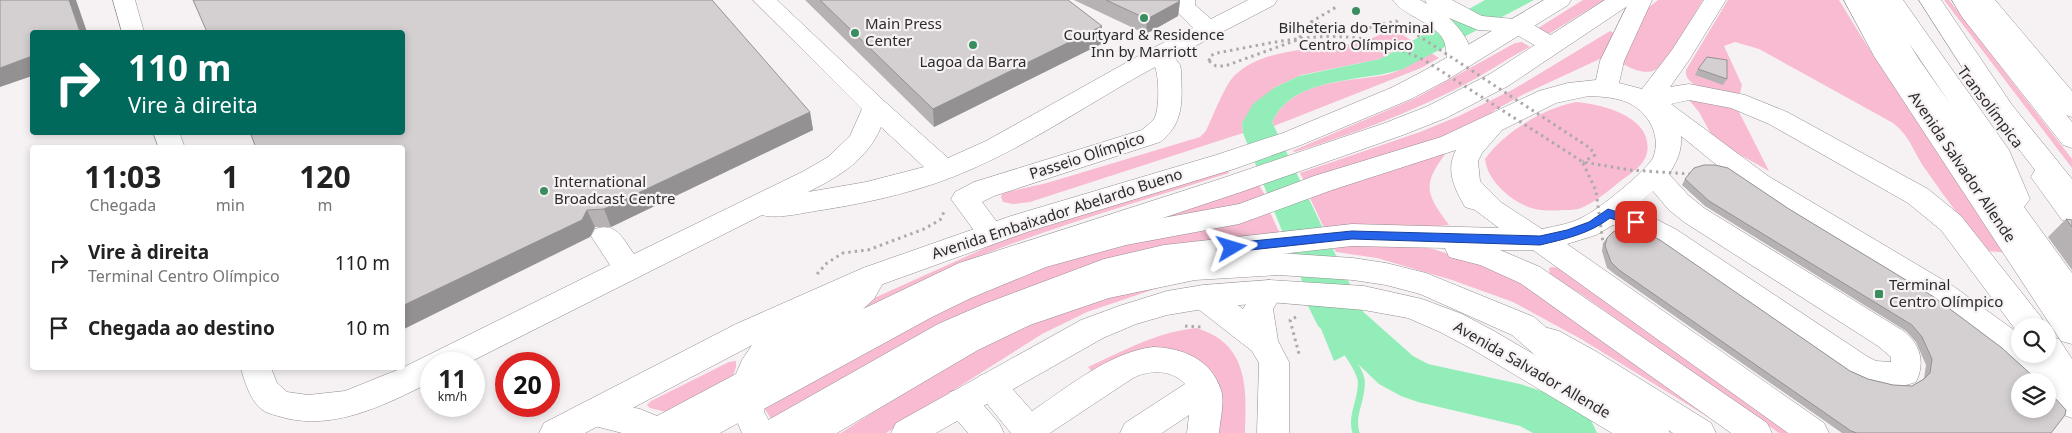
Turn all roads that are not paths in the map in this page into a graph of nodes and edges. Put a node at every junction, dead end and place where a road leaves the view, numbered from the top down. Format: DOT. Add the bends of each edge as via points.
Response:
graph roads {
  1 [pos="124,0"];
  2 [pos="764,0"];
  3 [pos="1184,0"];
  4 [pos="1560,0"];
  5 [pos="1621,0"];
  6 [pos="1641,0"];
  7 [pos="1715,0"];
  8 [pos="1855,0"];
  9 [pos="1874,0"];
  10 [pos="1253,3"];
  11 [pos="1425,3"];
  12 [pos="1922,3"];
  13 [pos="1968,3"];
  14 [pos="1888,12"];
  15 [pos="1517,25"];
  16 [pos="1209,29"];
  17 [pos="132,30"];
  18 [pos="1551,46"];
  19 [pos="1458,52"];
  20 [pos="1157,55"];
  21 [pos="1606,88"];
  22 [pos="1647,100"];
  23 [pos="875,106"];
  24 [pos="2072,108"];
  25 [pos="1494,126"];
  26 [pos="2072,138"];
  27 [pos="1299,150"];
  28 [pos="2000,157"];
  29 [pos="943,169"];
  30 [pos="1229,174"];
  31 [pos="1655,176"];
  32 [pos="1467,185"];
  33 [pos="2072,198"];
  34 [pos="748,209"];
  35 [pos="2072,212"];
  36 [pos="1608,213"];
  37 [pos="2072,218"];
  38 [pos="991,234"];
  39 [pos="2030,235"];
  40 [pos="605,236"];
  41 [pos="1409,236"];
  42 [pos="1498,240"];
  43 [pos="1540,240"];
  44 [pos="1568,259"];
  45 [pos="628,268"];
  46 [pos="1530,275"];
  47 [pos="873,276"];
  48 [pos="1279,283"];
  49 [pos="2072,296"];
  50 [pos="1204,297"];
  51 [pos="2024,318"];
  52 [pos="1522,326"];
  53 [pos="2072,332"];
  54 [pos="1263,342"];
  55 [pos="2011,344"];
  56 [pos="461,352"];
  57 [pos="2056,360"];
  58 [pos="2030,363"];
  59 [pos="257,370"];
  60 [pos="420,372"];
  61 [pos="2072,384"];
  62 [pos="990,385"];
  63 [pos="1205,390"];
  64 [pos="747,393"];
  65 [pos="961,402"];
  66 [pos="2072,404"];
  67 [pos="594,413"];
  68 [pos="1030,432"];
  69 [pos="555,433"];
  70 [pos="658,433"];
  71 [pos="691,433"];
  72 [pos="760,433"];
  73 [pos="774,433"];
  74 [pos="808,433"];
  75 [pos="907,433"];
  76 [pos="988,433"];
  77 [pos="1136,433"];
  78 [pos="1203,433"];
  79 [pos="1273,433"];
  80 [pos="1640,433"];
  81 [pos="1654,433"];
  82 [pos="1700,433"];
  83 [pos="1756,433"];
  84 [pos="1813,433"];
  1 -- 17 [label="main road"];
  2 -- 23 [label="main road"];
  3 -- 16 [label="main road" via="1186,11"];
  4 -- 15 [label="main road, Avenida Embaixador Abelardo Bueno"];
  5 -- 18 [label="main road, Avenida Embaixador Abelardo Bueno"];
  6 -- 21 [label="main road" via="1612,61"];
  7 -- 22 [label="main road" via="1681,55"];
  8 -- 53 [label="main road, Avenida Salvador Allende" via="1886,56"];
  9 -- 14 [label="main road"];
  10 -- 16 [label="main road"];
  11 -- 15 [label="main road" via="1488,25"];
  11 -- 19 [label="main road" via="1448,29"];
  12 -- 33 [label="main road"];
  12 -- 35 [label="main road, Transolímpica"];
  13 -- 24 [label="main road"];
  13 -- 26 [label="main road"];
  14 -- 28 [label="main road"];
  14 -- 39 [label="main road" via="1907,61"];
  15 -- 18 [label="main road"];
  15 -- 19 [label="main road, Avenida Embaixador Abelardo Bueno"];
  16 -- 20 [label="main road"];
  18 -- 27 [label="main road, Avenida Embaixador Abelardo Bueno" via="1499,80 1437,112"];
  19 -- 27 [label="main road, Avenida Embaixador Abelardo Bueno" via="1402,92"];
  20 -- 29 [label="main road" via="983,152"];
  20 -- 38 [label="main road, Passeio Olímpico" via="1168,65 1170,112 1163,127 1151,136 984,189 965,199"];
  21 -- 22 [label="main road"];
  21 -- 25 [label="main road" via="1560,94 1534,103"];
  22 -- 31 [label="main road" via="1661,118 1669,147 1664,164"];
  22 -- 51 [label="main road" via="1689,92 1736,101 1778,118 1918,196 1951,223"];
  22 -- 55 [label="main road" via="1743,173 1937,290"];
  23 -- 29 [label="main road"];
  23 -- 34 [label="main road" via="869,126 852,153 813,178"];
  25 -- 32 [label="main road" via="1470,146 1463,171"];
  25 -- 64 [label="main road" via="1240,213 1099,241 1002,272 826,359"];
  27 -- 30 [label="main road, Avenida Embaixador Abelardo Bueno"];
  28 -- 37 [label="main road"];
  28 -- 39 [label="main road"];
  29 -- 34 [label="main road" via="828,200"];
  30 -- 38 [label="main road, Avenida Embaixador Abelardo Bueno" via="1095,200"];
  30 -- 64 [label="main road, Avenida Embaixador Abelardo Bueno" via="969,271 815,346"];
  31 -- 36 [label="main road"];
  31 -- 36 [label="main road" via="1694,215 1890,337 1904,349 1908,361 1905,373 1874,375 1857,366 1667,237"];
  32 -- 42 [label="main road"];
  32 -- 43 [label="main road" via="1492,210"];
  34 -- 45 [label="main road"];
  36 -- 43 [label="main road" via="1593,225"];
  38 -- 47 [label="main road, Avenida Embaixador Abelardo Bueno"];
  39 -- 49 [label="main road"];
  40 -- 45 [label="main road"];
  41 -- 42 [label="main road"];
  41 -- 46 [label="main road" via="1487,256"];
  41 -- 73 [label="main road" via="1352,235 1249,246 1164,256 1104,270 1038,294 949,333"];
  42 -- 43 [label="main road"];
  42 -- 44 [label="main road"];
  42 -- 46 [label="main road"];
  43 -- 44 [label="main road"];
  44 -- 84 [label="main road"];
  45 -- 56 [label="main road"];
  46 -- 83 [label="main road"];
  47 -- 64 [label="main road" via="858,297 778,339 763,351 753,365"];
  47 -- 67 [label="main road, Avenida Embaixador Abelardo Bueno" via="748,333"];
  48 -- 50 [label="main road"];
  48 -- 52 [label="main road" via="1353,269 1386,274 1426,284"];
  48 -- 54 [label="main road" via="1258,308"];
  48 -- 74 [label="main road" via="1195,269 1108,287 1019,317 967,341"];
  48 -- 80 [label="main road, Avenida Salvador Allende" via="1412,307 1451,323"];
  50 -- 54 [label="main road"];
  50 -- 62 [label="main road" via="1128,314 1092,329"];
  52 -- 81 [label="main road"];
  52 -- 82 [label="main road" via="1586,360"];
  54 -- 79 [label="main road" via="1274,362"];
  57 -- 61 [label="main road"];
  58 -- 66 [label="main road"];
  59 -- 60 [label="main road" via="266,393 277,403 320,409 368,398"];
  62 -- 65 [label="main road"];
  62 -- 68 [label="main road"];
  63 -- 68 [label="main road" via="1189,368 1177,362 1159,359 1133,364"];
  63 -- 77 [label="main road"];
  63 -- 78 [label="main road"];
  64 -- 70 [label="main road, Avenida Embaixador Abelardo Bueno"];
  64 -- 71 [label="main road"];
  64 -- 72 [label="main road" via="752,421"];
  65 -- 75 [label="main road"];
  65 -- 76 [label="main road"];
  67 -- 69 [label="main road, Avenida Embaixador Abelardo Bueno"];
  67 -- 70 [label="main road" via="629,420"];
}
